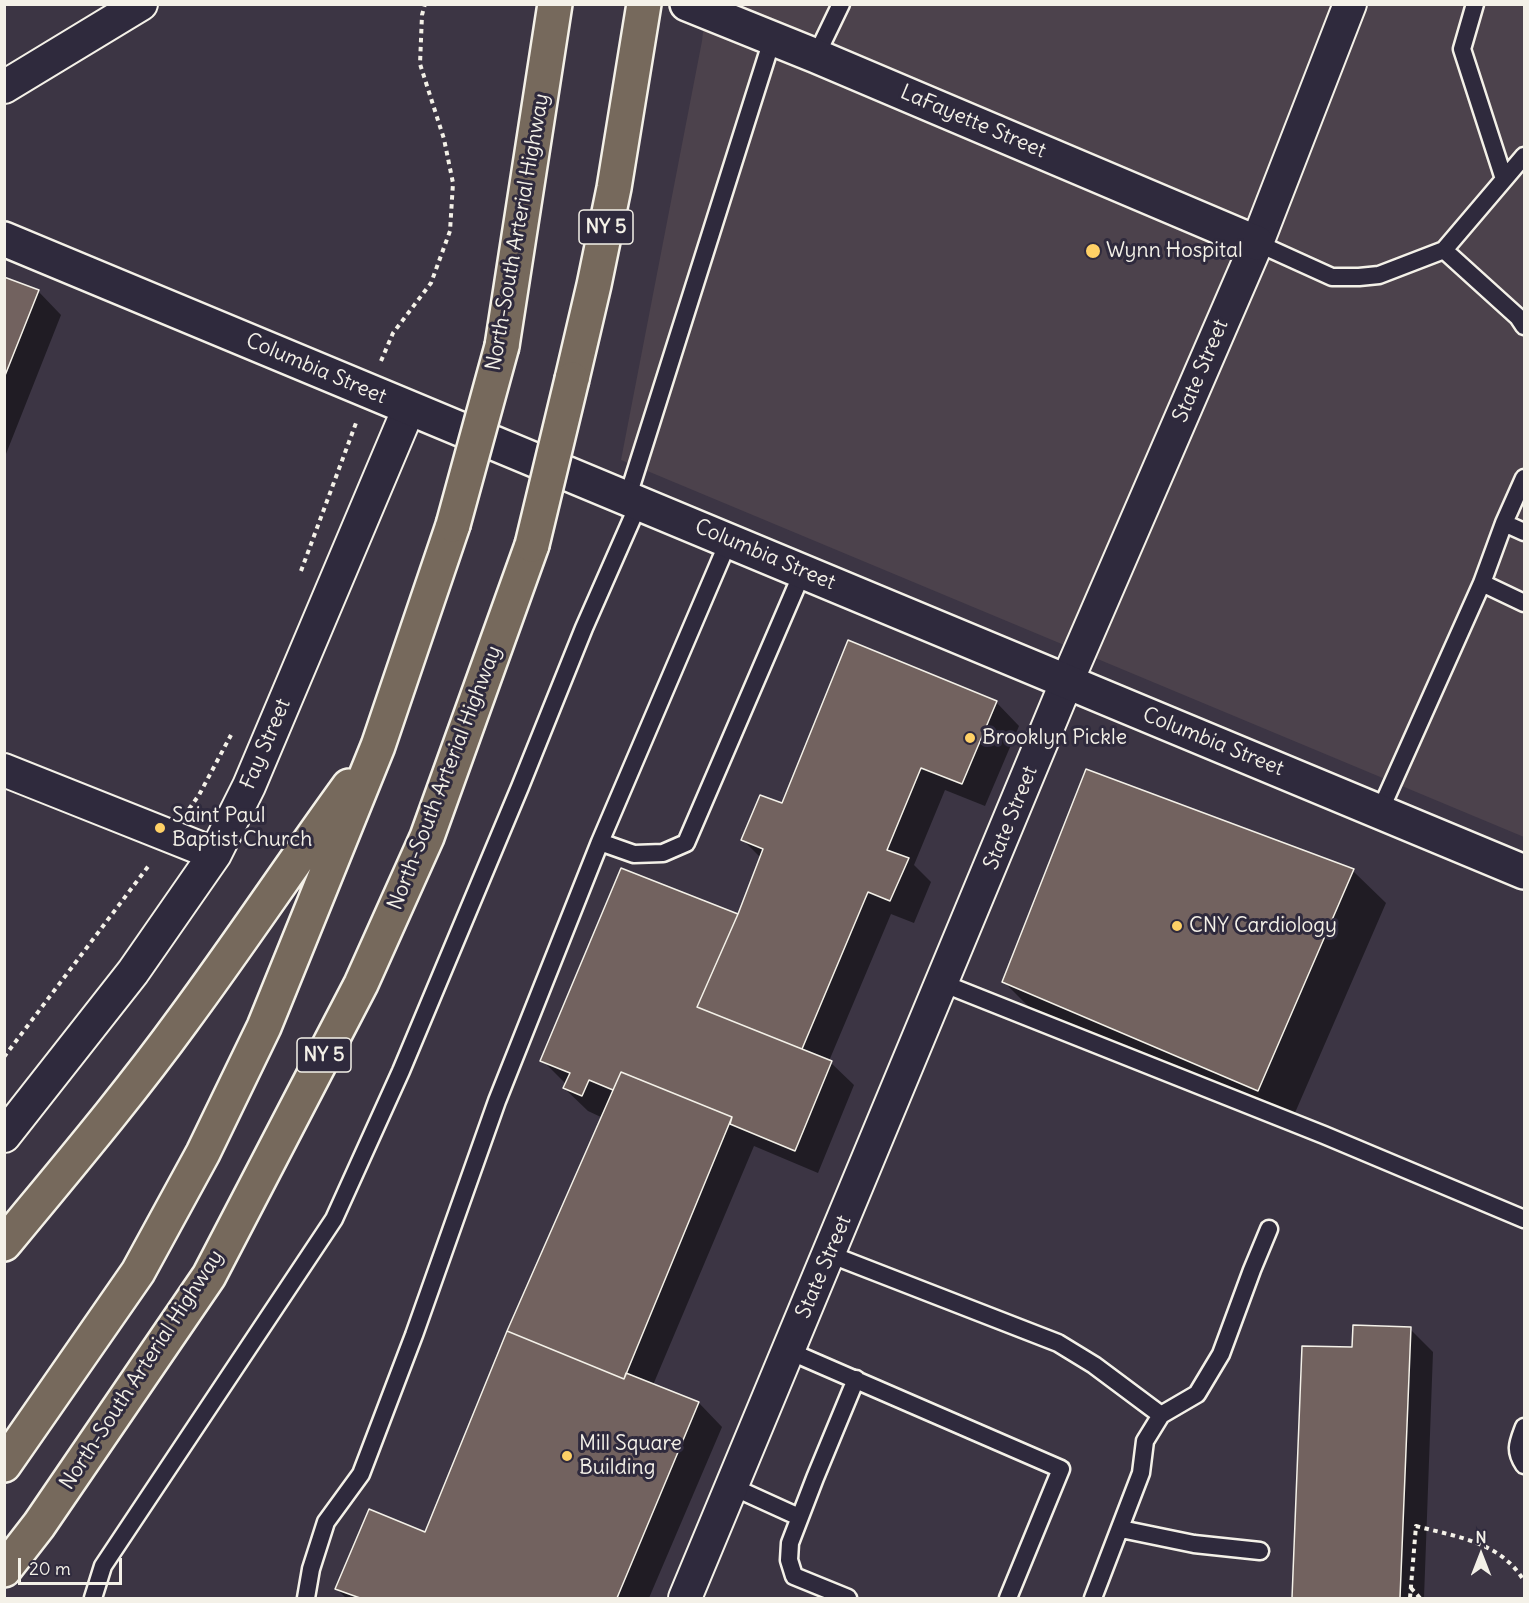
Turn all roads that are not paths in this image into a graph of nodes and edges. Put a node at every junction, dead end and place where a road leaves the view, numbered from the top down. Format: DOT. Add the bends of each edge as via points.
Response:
graph roads {
  1 [pos="141,4"];
  2 [pos="555,4"];
  3 [pos="644,4"];
  4 [pos="687,4"];
  5 [pos="841,4"];
  6 [pos="1350,4"];
  7 [pos="1475,4"];
  8 [pos="772,40"];
  9 [pos="816,56"];
  10 [pos="4,87"];
  11 [pos="1524,156"];
  12 [pos="1504,179"];
  13 [pos="4,239"];
  14 [pos="1257,243"];
  15 [pos="1444,250"];
  16 [pos="1524,326"];
  17 [pos="409,408"];
  18 [pos="1524,477"];
  19 [pos="633,501"];
  20 [pos="1504,523"];
  21 [pos="1524,532"];
  22 [pos="729,540"];
  23 [pos="803,571"];
  24 [pos="1482,583"];
  25 [pos="1524,603"];
  26 [pos="1067,681"];
  27 [pos="378,746"];
  28 [pos="4,770"];
  29 [pos="1380,811"];
  30 [pos="600,842"];
  31 [pos="215,854"];
  32 [pos="1524,872"];
  33 [pos="942,983"];
  34 [pos="4,1136"];
  35 [pos="1524,1219"];
  36 [pos="1269,1229"];
  37 [pos="4,1244"];
  38 [pos="829,1254"];
  39 [pos="789,1351"];
  40 [pos="856,1379"];
  41 [pos="1161,1415"];
  42 [pos="1524,1427"];
  43 [pos="4,1465"];
  44 [pos="1524,1465"];
  45 [pos="733,1487"];
  46 [pos="799,1517"];
  47 [pos="1121,1529"];
  48 [pos="1260,1551"];
  49 [pos="4,1570"];
  50 [pos="93,1599"];
  51 [pos="306,1599"];
  52 [pos="686,1599"];
  53 [pos="848,1599"];
  54 [pos="1008,1599"];
  55 [pos="1093,1599"];
  1 -- 10 [label="street"];
  2 -- 27 [label="highway, North-South Arterial Highway, bridge" via="502,346 453,525"];
  3 -- 49 [label="highway, North-South Arterial Highway / NY 5, bridge" via="614,189 532,545 427,837 361,984 208,1276 39,1525"];
  4 -- 8 [label="street, LaFayette Street"];
  5 -- 9 [label="lane"];
  6 -- 14 [label="street, State Street"];
  7 -- 12 [label="lane" via="1462,49"];
  8 -- 9 [label="street, LaFayette Street"];
  8 -- 19 [label="lane"];
  9 -- 14 [label="street, LaFayette Street"];
  11 -- 12 [label="lane"];
  12 -- 15 [label="lane"];
  13 -- 17 [label="street, Columbia Street"];
  14 -- 15 [label="lane" via="1332,277 1379,275"];
  14 -- 26 [label="street, State Street"];
  15 -- 16 [label="lane"];
  17 -- 19 [label="street, Columbia Street"];
  17 -- 31 [label="street, Fay Street" via="249,786"];
  18 -- 20 [label="lane"];
  19 -- 22 [label="street, Columbia Street"];
  19 -- 50 [label="lane" via="516,798 334,1219 103,1566"];
  20 -- 21 [label="lane"];
  20 -- 24 [label="lane"];
  22 -- 23 [label="street, Columbia Street"];
  22 -- 30 [label="lane"];
  23 -- 26 [label="street, Columbia Street"];
  23 -- 30 [label="lane" via="686,843 663,853 634,854"];
  24 -- 25 [label="lane"];
  24 -- 29 [label="lane"];
  26 -- 29 [label="street, Columbia Street"];
  26 -- 33 [label="street, State Street"];
  27 -- 37 [label="highway" via="183,1021"];
  27 -- 43 [label="highway, North-South Arterial Highway" via="264,1027 203,1153 138,1272"];
  28 -- 31 [label="street"];
  29 -- 32 [label="street, Columbia Street"];
  30 -- 51 [label="lane" via="496,1101 361,1474 326,1522"];
  31 -- 34 [label="street, Fay Street" via="133,972"];
  33 -- 35 [label="lane"];
  33 -- 38 [label="street, State Street"];
  36 -- 41 [label="lane" via="1221,1354 1197,1394"];
  38 -- 39 [label="street, State Street"];
  38 -- 41 [label="lane" via="1058,1343"];
  39 -- 40 [label="lane"];
  39 -- 45 [label="street, State Street"];
  40 -- 46 [label="lane"];
  40 -- 54 [label="lane" via="1062,1469"];
  41 -- 47 [label="lane" via="1145,1441 1141,1473"];
  42 -- 44 [label="lane" via="1518,1456"];
  45 -- 46 [label="lane"];
  45 -- 52 [label="street, State Street"];
  46 -- 53 [label="lane" via="790,1543 789,1560 794,1576"];
  47 -- 48 [label="lane" via="1194,1544"];
  47 -- 55 [label="lane"];
}
